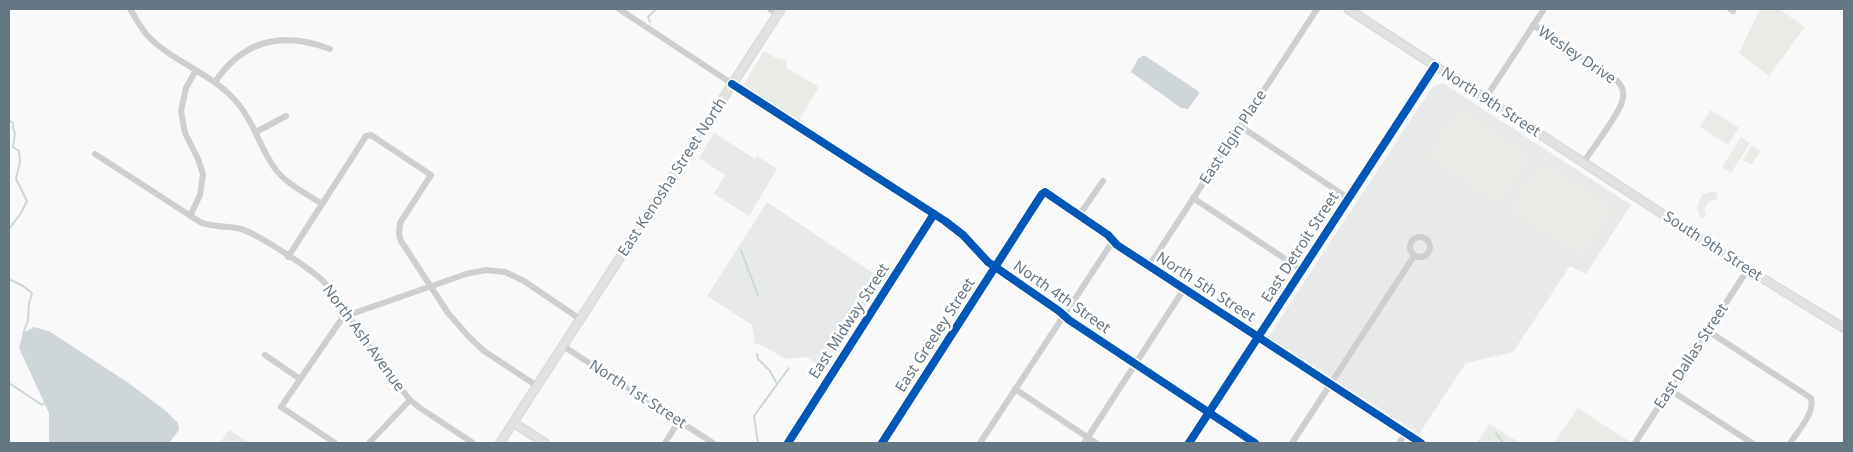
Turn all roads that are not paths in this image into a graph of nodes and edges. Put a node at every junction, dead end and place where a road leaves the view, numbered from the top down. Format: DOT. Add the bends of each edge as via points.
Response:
graph roads {
  1 [pos="130,9"];
  2 [pos="619,9"];
  3 [pos="770,9"];
  4 [pos="1317,9"];
  5 [pos="1348,9"];
  6 [pos="1544,9"];
  7 [pos="779,11"];
  8 [pos="1533,25"];
  9 [pos="330,49"];
  10 [pos="1435,66"];
  11 [pos="196,70"];
  12 [pos="215,82"];
  13 [pos="732,84"];
  14 [pos="1486,99"];
  15 [pos="286,116"];
  16 [pos="1240,126"];
  17 [pos="256,132"];
  18 [pos="95,154"];
  19 [pos="1583,163"];
  20 [pos="1103,182"];
  21 [pos="1045,192"];
  22 [pos="1193,198"];
  23 [pos="1348,198"];
  24 [pos="322,204"];
  25 [pos="934,214"];
  26 [pos="1080,214"];
  27 [pos="190,216"];
  28 [pos="1113,241"];
  29 [pos="1414,256"];
  30 [pos="288,257"];
  31 [pos="1149,266"];
  32 [pos="995,267"];
  33 [pos="1748,269"];
  34 [pos="1302,270"];
  35 [pos="430,287"];
  36 [pos="1184,289"];
  37 [pos="1064,315"];
  38 [pos="348,316"];
  39 [pos="580,319"];
  40 [pos="1844,328"];
  41 [pos="1708,331"];
  42 [pos="1258,337"];
  43 [pos="563,346"];
  44 [pos="265,355"];
  45 [pos="1135,364"];
  46 [pos="300,379"];
  47 [pos="540,383"];
  48 [pos="1330,385"];
  49 [pos="1015,389"];
  50 [pos="1670,390"];
  51 [pos="410,400"];
  52 [pos="1209,413"];
  53 [pos="679,421"];
  54 [pos="514,423"];
  55 [pos="1406,433"];
  56 [pos="1086,440"];
  57 [pos="335,443"];
  58 [pos="369,443"];
  59 [pos="473,443"];
  60 [pos="500,443"];
  61 [pos="545,443"];
  62 [pos="665,443"];
  63 [pos="713,443"];
  64 [pos="788,443"];
  65 [pos="882,443"];
  66 [pos="980,443"];
  67 [pos="1096,443"];
  68 [pos="1189,443"];
  69 [pos="1255,443"];
  70 [pos="1292,443"];
  71 [pos="1399,443"];
  72 [pos="1421,443"];
  73 [pos="1635,443"];
  74 [pos="1752,443"];
  75 [pos="1790,443"];
  1 -- 11 [label="street" via="152,41"];
  2 -- 13 [label="street, North 4th Street"];
  3 -- 7 [label="street"];
  4 -- 16 [label="street, East Elgin Place"];
  5 -- 10 [label="main road, North 9th Street"];
  6 -- 8 [label="street"];
  7 -- 13 [label="main road, East Kenosha Street North"];
  8 -- 14 [label="street"];
  8 -- 19 [label="street, Wesley Drive" via="1616,80 1622,88 1621,105"];
  9 -- 12 [label="street" via="296,40 268,42 239,56"];
  10 -- 14 [label="main road, North 9th Street"];
  10 -- 23 [label="street, East Detroit Street"];
  11 -- 12 [label="street"];
  11 -- 27 [label="street" via="186,88 181,111 185,133 203,174 200,195"];
  12 -- 17 [label="street" via="242,108"];
  13 -- 25 [label="street, North 4th Street"];
  13 -- 39 [label="main road, East Kenosha Street North"];
  14 -- 19 [label="main road, North 9th Street"];
  15 -- 17 [label="street"];
  16 -- 22 [label="street, East Elgin Place"];
  16 -- 23 [label="street"];
  17 -- 24 [label="street" via="280,174"];
  18 -- 27 [label="street, North Ash Avenue"];
  19 -- 33 [label="main road, South 9th Street"];
  20 -- 26 [label="street"];
  21 -- 26 [label="street, North 5th Street"];
  21 -- 32 [label="street, East Greeley Street"];
  22 -- 31 [label="street, East Elgin Place"];
  22 -- 34 [label="street"];
  23 -- 34 [label="street, East Detroit Street"];
  24 -- 30 [label="street"];
  24 -- 35 [label="street" via="368,135 432,175 398,230"];
  25 -- 32 [label="street, North 4th Street" via="957,230"];
  25 -- 64 [label="street, East Midway Street"];
  26 -- 28 [label="street, North 5th Street"];
  27 -- 30 [label="street, North Ash Avenue" via="206,225 249,232"];
  28 -- 31 [label="street, North 5th Street"];
  28 -- 37 [label="street"];
  29 -- 48 [label="street"];
  30 -- 38 [label="street, North Ash Avenue" via="321,279"];
  31 -- 36 [label="street, North 5th Street"];
  32 -- 37 [label="street, North 4th Street"];
  32 -- 65 [label="street, East Greeley Street"];
  33 -- 40 [label="main road, South 9th Street"];
  33 -- 41 [label="street, East Dallas Street"];
  34 -- 42 [label="street, East Detroit Street"];
  35 -- 38 [label="street"];
  35 -- 39 [label="street" via="473,272 501,271 524,281"];
  35 -- 47 [label="street" via="477,345"];
  36 -- 42 [label="street, North 5th Street"];
  36 -- 45 [label="street"];
  37 -- 45 [label="street, North 4th Street"];
  37 -- 49 [label="street"];
  38 -- 46 [label="street" via="339,321"];
  38 -- 51 [label="street, North Ash Avenue"];
  39 -- 43 [label="main road, East Kenosha Street North"];
  41 -- 50 [label="street, East Dallas Street"];
  41 -- 75 [label="street" via="1812,401 1810,412"];
  42 -- 48 [label="street, North 5th Street"];
  42 -- 52 [label="street, East Detroit Street"];
  43 -- 47 [label="main road, East Kenosha Street North"];
  43 -- 53 [label="street, North 1st Street"];
  44 -- 46 [label="street"];
  45 -- 52 [label="street, North 4th Street"];
  45 -- 56 [label="street"];
  46 -- 57 [label="street" via="281,407"];
  47 -- 54 [label="main road"];
  48 -- 55 [label="street, North 5th Street"];
  48 -- 70 [label="street"];
  49 -- 56 [label="street"];
  49 -- 66 [label="street"];
  50 -- 73 [label="street, East Dallas Street"];
  50 -- 74 [label="street"];
  51 -- 58 [label="street"];
  51 -- 59 [label="street, North Ash Avenue"];
  52 -- 68 [label="street, East Detroit Street"];
  52 -- 69 [label="street, North 4th Street"];
  53 -- 62 [label="street"];
  53 -- 63 [label="street, North 1st Street"];
  54 -- 60 [label="main road"];
  54 -- 61 [label="main road"];
  55 -- 71 [label="street"];
  55 -- 72 [label="street, North 5th Street"];
  56 -- 67 [label="street"];
}
